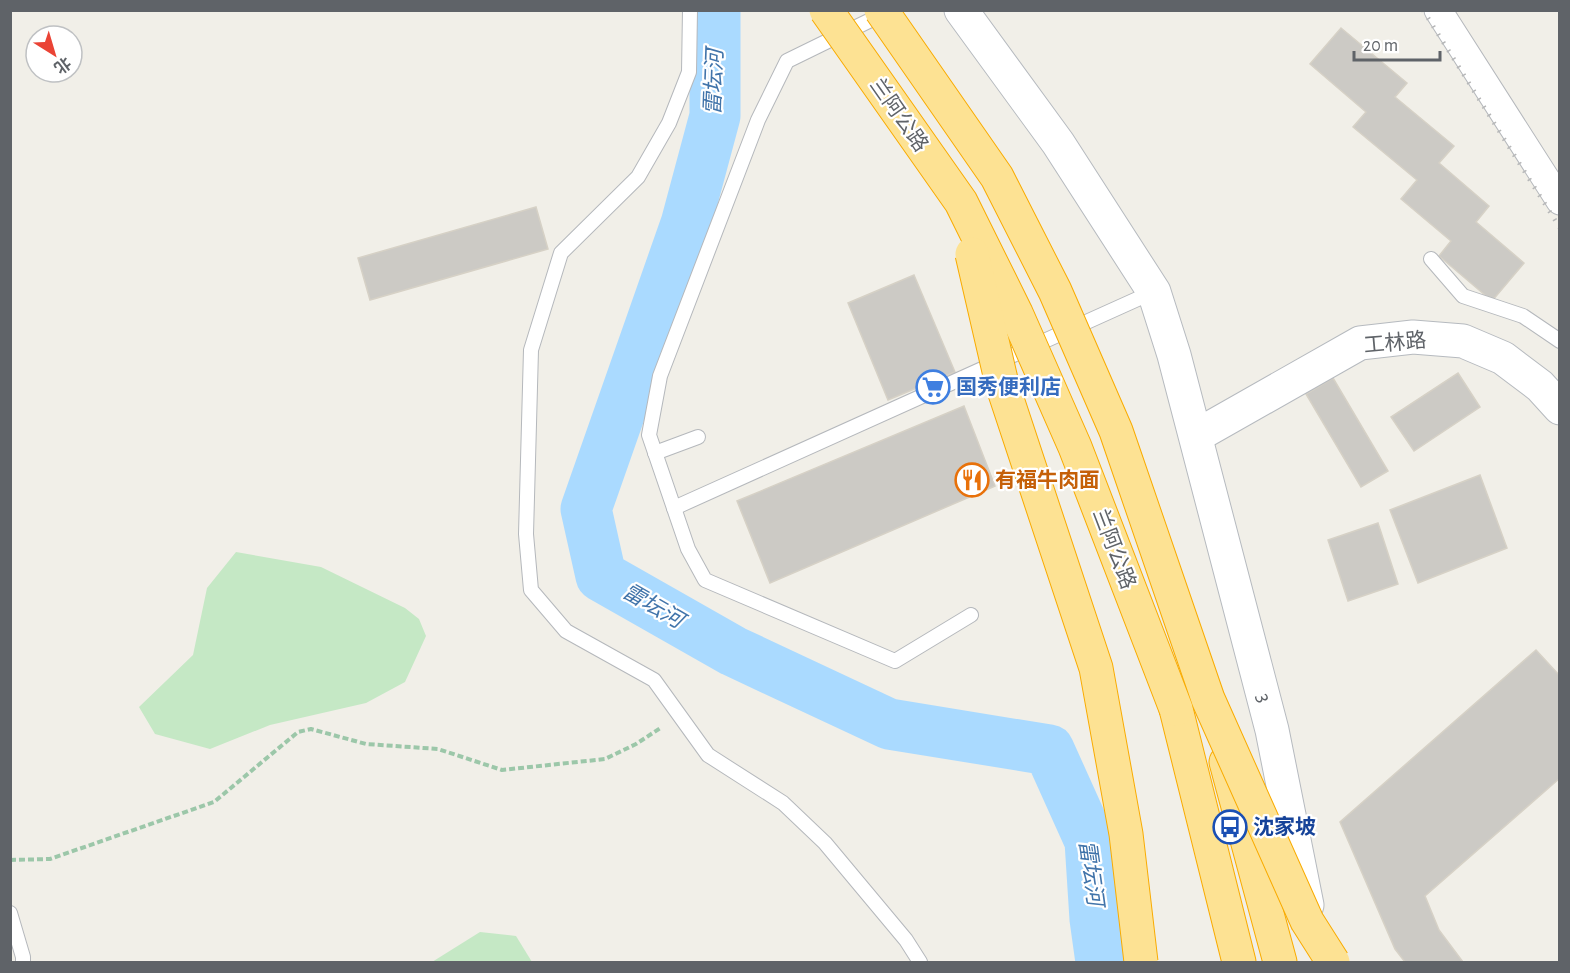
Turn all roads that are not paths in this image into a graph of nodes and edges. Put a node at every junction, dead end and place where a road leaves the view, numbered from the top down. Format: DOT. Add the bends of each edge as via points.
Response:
graph roads {
  1 [pos="690,10"];
  2 [pos="826,10"];
  3 [pos="881,10"];
  4 [pos="890,10"];
  5 [pos="961,10"];
  6 [pos="1438,10"];
  7 [pos="1560,201"];
  8 [pos="961,202"];
  9 [pos="1431,259"];
  10 [pos="1154,292"];
  11 [pos="1560,341"];
  12 [pos="1560,408"];
  13 [pos="1196,436"];
  14 [pos="698,437"];
  15 [pos="655,453"];
  16 [pos="674,508"];
  17 [pos="971,615"];
  18 [pos="1208,699"];
  19 [pos="10,913"];
  20 [pos="23,963"];
  21 [pos="920,963"];
  22 [pos="1141,963"];
  23 [pos="1239,963"];
  24 [pos="1280,963"];
  25 [pos="1318,963"];
  26 [pos="1332,963"];
  1 -- 21 [label="lane" via="689,72 669,123 638,177 561,253 531,350 526,534 531,590 566,631 654,680 708,755 783,803 825,843 906,940"];
  2 -- 8 [label="highway, 兰阿公路, bridge"];
  3 -- 18 [label="highway, 兰阿公路, bridge" via="997,177 1055,291 1116,432"];
  4 -- 15 [label="lane" via="787,61 758,120 660,375 649,435"];
  5 -- 10 [label="main road, 3" via="1058,143"];
  6 -- 7 [label="street"];
  8 -- 22 [label="highway, bridge" via="1002,384 1096,668 1126,834"];
  8 -- 23 [label="highway, 兰阿公路, bridge" via="1016,313 1074,447 1176,709"];
  9 -- 11 [label="lane" via="1463,296 1523,316"];
  10 -- 13 [label="main road, 3"];
  10 -- 16 [label="lane"];
  12 -- 13 [label="main road, 工林路" via="1540,386 1503,357 1462,341 1413,337 1360,343"];
  13 -- 25 [label="main road, 3" via="1272,730"];
  14 -- 15 [label="lane"];
  15 -- 16 [label="lane"];
  16 -- 17 [label="lane" via="688,549 705,580 895,661"];
  18 -- 24 [label="highway, 兰阿公路, bridge"];
  18 -- 26 [label="highway, bridge" via="1307,921"];
  19 -- 20 [label="lane"];
}
